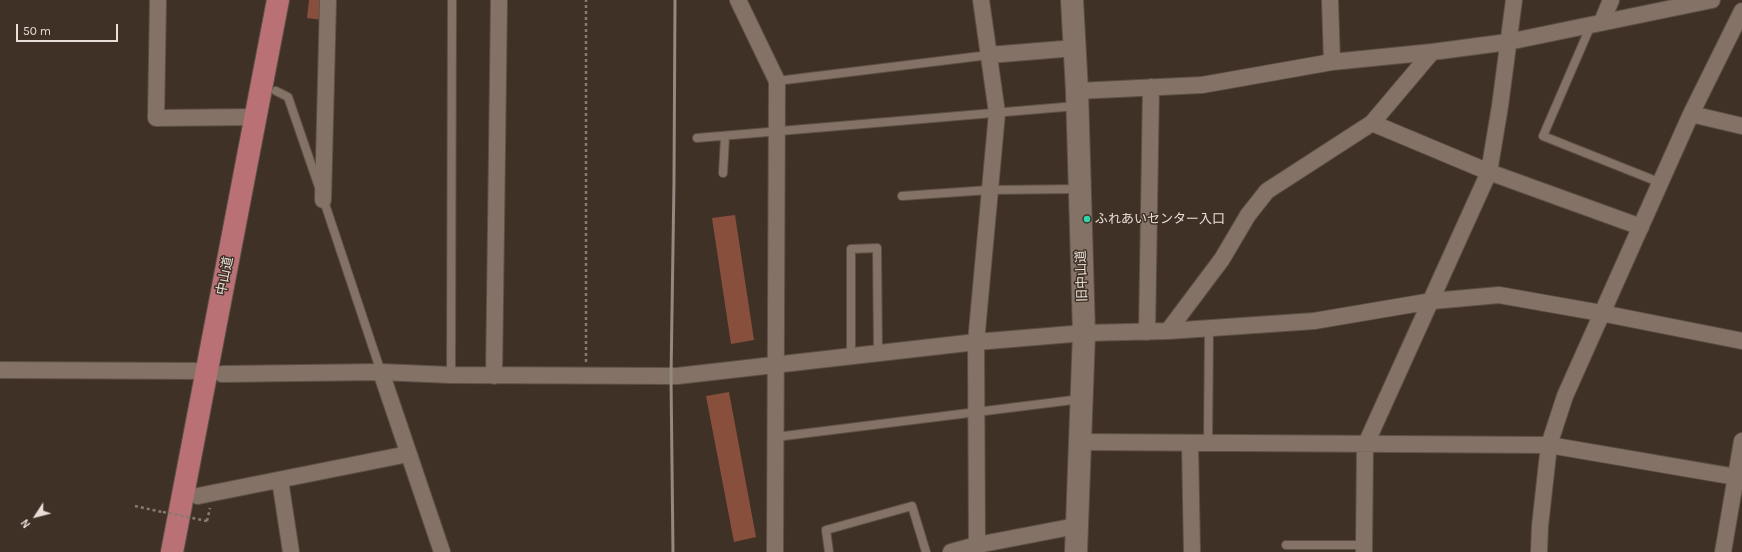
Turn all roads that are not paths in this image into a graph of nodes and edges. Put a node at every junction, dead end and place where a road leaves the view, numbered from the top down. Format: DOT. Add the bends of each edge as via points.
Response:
graph roads {
  1 [pos="158,0"];
  2 [pos="278,0"];
  3 [pos="292,0"];
  4 [pos="328,0"];
  5 [pos="452,0"];
  6 [pos="499,0"];
  7 [pos="738,0"];
  8 [pos="981,0"];
  9 [pos="1072,0"];
  10 [pos="1330,0"];
  11 [pos="1514,0"];
  12 [pos="1611,0"];
  13 [pos="1712,0"];
  14 [pos="1742,10"];
  15 [pos="1597,24"];
  16 [pos="1508,42"];
  17 [pos="1074,48"];
  18 [pos="1432,52"];
  19 [pos="989,55"];
  20 [pos="1332,62"];
  21 [pos="777,81"];
  22 [pos="1151,87"];
  23 [pos="276,91"];
  24 [pos="1077,98"];
  25 [pos="997,113"];
  26 [pos="1691,114"];
  27 [pos="255,117"];
  28 [pos="1372,123"];
  29 [pos="1742,126"];
  30 [pos="777,132"];
  31 [pos="725,137"];
  32 [pos="697,138"];
  33 [pos="1488,172"];
  34 [pos="722,174"];
  35 [pos="1661,183"];
  36 [pos="1080,189"];
  37 [pos="989,190"];
  38 [pos="902,196"];
  39 [pos="324,200"];
  40 [pos="1641,227"];
  41 [pos="1432,301"];
  42 [pos="1602,313"];
  43 [pos="1209,329"];
  44 [pos="1168,331"];
  45 [pos="1147,332"];
  46 [pos="1084,333"];
  47 [pos="1742,341"];
  48 [pos="976,342"];
  49 [pos="878,353"];
  50 [pos="851,356"];
  51 [pos="775,365"];
  52 [pos="0,370"];
  53 [pos="214,372"];
  54 [pos="381,372"];
  55 [pos="451,375"];
  56 [pos="494,376"];
  57 [pos="1082,399"];
  58 [pos="977,412"];
  59 [pos="776,438"];
  60 [pos="1742,441"];
  61 [pos="1081,442"];
  62 [pos="1190,444"];
  63 [pos="1208,444"];
  64 [pos="1549,445"];
  65 [pos="1365,446"];
  66 [pos="408,454"];
  67 [pos="1739,477"];
  68 [pos="280,480"];
  69 [pos="198,496"];
  70 [pos="1076,526"];
  71 [pos="1286,546"];
  72 [pos="977,548"];
  73 [pos="1364,548"];
  74 [pos="172,552"];
  75 [pos="187,552"];
  76 [pos="291,552"];
  77 [pos="442,552"];
  78 [pos="775,552"];
  79 [pos="829,552"];
  80 [pos="926,552"];
  81 [pos="951,552"];
  82 [pos="1076,552"];
  83 [pos="1192,552"];
  84 [pos="1539,552"];
  85 [pos="1724,552"];
  1 -- 27 [label="street" via="156,118"];
  2 -- 27 [label="highway, 中山道"];
  3 -- 23 [label="highway, 中山道"];
  4 -- 39 [label="street"];
  5 -- 55 [label="lane"];
  6 -- 56 [label="street"];
  7 -- 21 [label="street"];
  8 -- 19 [label="street"];
  9 -- 17 [label="main road, 旧中山道"];
  10 -- 20 [label="street"];
  11 -- 16 [label="street"];
  12 -- 15 [label="street"];
  13 -- 15 [label="street"];
  14 -- 26 [label="street"];
  15 -- 16 [label="street"];
  15 -- 35 [label="lane" via="1543,136"];
  16 -- 18 [label="street"];
  16 -- 33 [label="street"];
  17 -- 19 [label="street"];
  17 -- 24 [label="main road, 旧中山道"];
  18 -- 20 [label="street"];
  18 -- 28 [label="street"];
  19 -- 21 [label="lane"];
  19 -- 25 [label="street"];
  20 -- 22 [label="street" via="1202,85"];
  21 -- 30 [label="street"];
  22 -- 24 [label="street"];
  22 -- 45 [label="street"];
  23 -- 39 [label="lane" via="288,97"];
  23 -- 53 [label="highway, 中山道"];
  24 -- 25 [label="lane"];
  24 -- 36 [label="main road, 旧中山道"];
  25 -- 30 [label="lane"];
  25 -- 37 [label="street"];
  26 -- 29 [label="street"];
  26 -- 35 [label="street"];
  27 -- 53 [label="highway, 中山道"];
  28 -- 33 [label="street"];
  28 -- 44 [label="street" via="1267,191 1248,216 1222,259"];
  30 -- 31 [label="lane"];
  30 -- 51 [label="street"];
  31 -- 32 [label="lane"];
  31 -- 34 [label="lane"];
  33 -- 40 [label="street"];
  33 -- 41 [label="street"];
  35 -- 40 [label="street"];
  36 -- 37 [label="lane"];
  36 -- 46 [label="main road, 旧中山道"];
  37 -- 38 [label="lane"];
  37 -- 48 [label="street"];
  39 -- 54 [label="lane"];
  40 -- 42 [label="street"];
  41 -- 42 [label="street" via="1499,295"];
  41 -- 43 [label="street" via="1314,321"];
  41 -- 65 [label="street"];
  42 -- 47 [label="street"];
  42 -- 64 [label="street" via="1565,396"];
  43 -- 44 [label="street"];
  43 -- 63 [label="lane"];
  44 -- 45 [label="street"];
  45 -- 46 [label="street"];
  46 -- 48 [label="street"];
  46 -- 57 [label="main road, 旧中山道"];
  48 -- 49 [label="street"];
  48 -- 58 [label="street"];
  49 -- 50 [label="street"];
  49 -- 50 [label="lane" via="877,248 851,249"];
  50 -- 51 [label="street"];
  51 -- 56 [label="street" via="677,376"];
  51 -- 59 [label="street"];
  52 -- 53 [label="street"];
  53 -- 54 [label="street"];
  53 -- 69 [label="highway, 中山道"];
  53 -- 74 [label="highway, 中山道"];
  54 -- 55 [label="street"];
  54 -- 66 [label="street"];
  55 -- 56 [label="street"];
  57 -- 58 [label="lane"];
  57 -- 61 [label="main road, 旧中山道"];
  58 -- 59 [label="lane"];
  58 -- 72 [label="street"];
  59 -- 78 [label="street"];
  60 -- 67 [label="street"];
  61 -- 62 [label="street"];
  61 -- 70 [label="main road, 旧中山道"];
  62 -- 63 [label="street"];
  62 -- 83 [label="street"];
  63 -- 65 [label="street"];
  64 -- 65 [label="street"];
  64 -- 67 [label="street"];
  64 -- 84 [label="street"];
  65 -- 73 [label="street"];
  66 -- 68 [label="street"];
  66 -- 77 [label="street"];
  67 -- 85 [label="street"];
  68 -- 69 [label="street"];
  68 -- 76 [label="street"];
  69 -- 75 [label="highway, 中山道"];
  70 -- 72 [label="street"];
  70 -- 82 [label="main road, 旧中山道"];
  71 -- 73 [label="lane"];
  72 -- 81 [label="street"];
  79 -- 80 [label="lane" via="826,530 912,506"];
}
